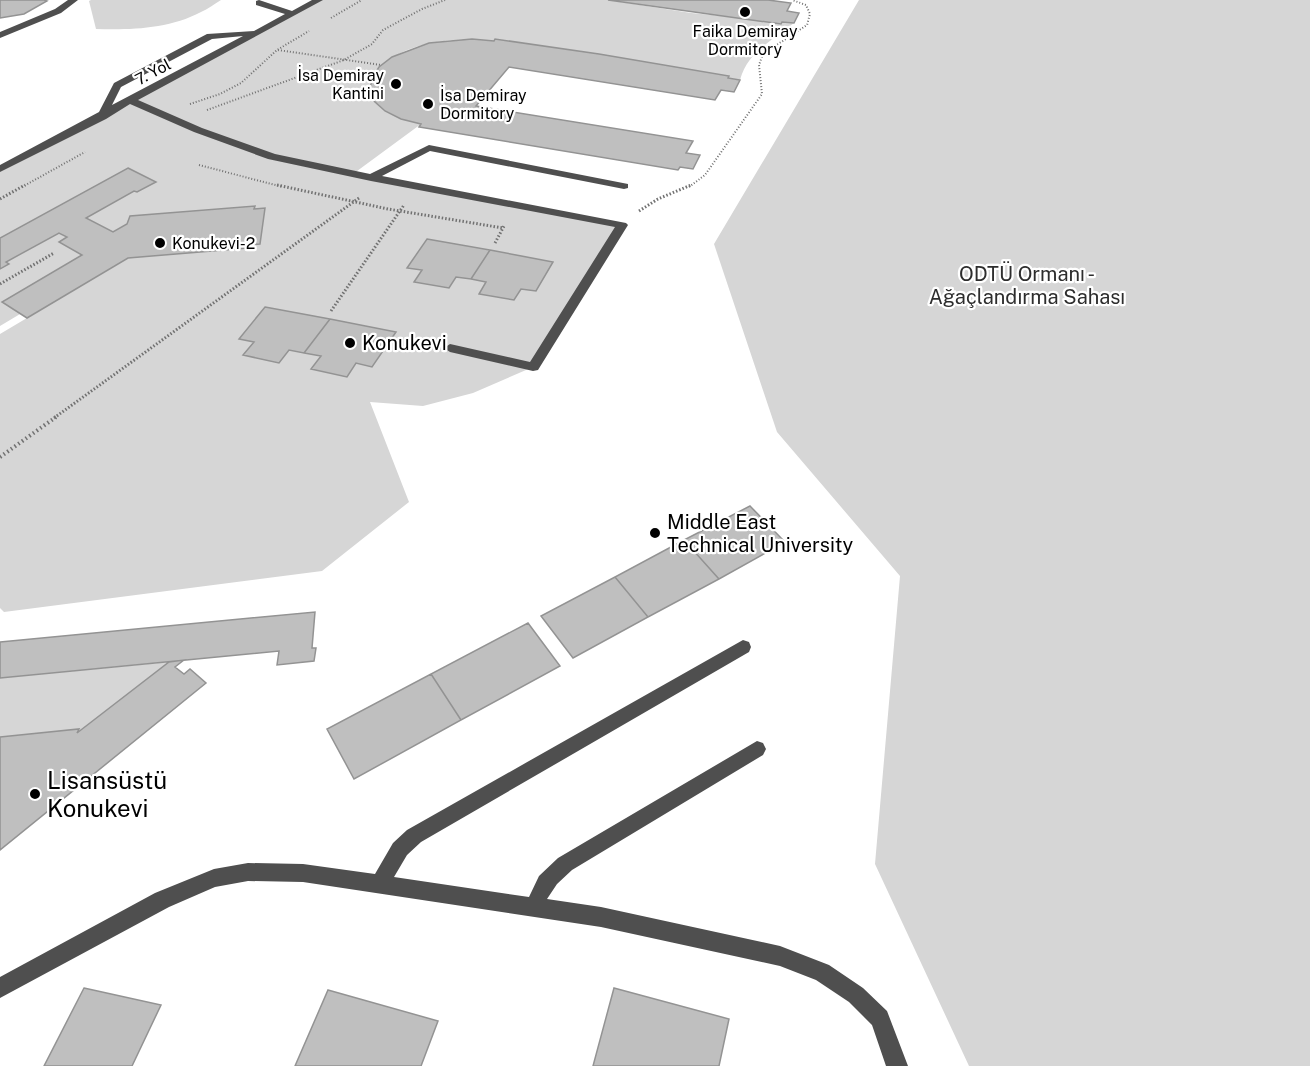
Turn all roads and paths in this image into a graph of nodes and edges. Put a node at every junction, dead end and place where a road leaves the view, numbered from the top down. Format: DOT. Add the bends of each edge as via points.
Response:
graph roads {
  1 [pos="74,0"];
  2 [pos="319,0"];
  3 [pos="445,0"];
  4 [pos="792,0"];
  5 [pos="259,3"];
  6 [pos="292,14"];
  7 [pos="259,32"];
  8 [pos="0,35"];
  9 [pos="236,45"];
  10 [pos="344,60"];
  11 [pos="381,65"];
  12 [pos="132,100"];
  13 [pos="102,117"];
  14 [pos="175,119"];
  15 [pos="199,165"];
  16 [pos="0,169"];
  17 [pos="371,178"];
  18 [pos="384,180"];
  19 [pos="417,186"];
  20 [pos="624,186"];
  21 [pos="353,202"];
  22 [pos="399,213"];
  23 [pos="622,225"];
  24 [pos="503,228"];
  25 [pos="54,254"];
  26 [pos="0,284"];
  27 [pos="332,311"];
  28 [pos="450,348"];
  29 [pos="0,457"];
  30 [pos="743,647"];
  31 [pos="757,749"];
  32 [pos="380,883"];
  33 [pos="535,907"];
  34 [pos="0,988"];
  35 [pos="897,1066"];
  1 -- 8 [label="street" via="58,11"];
  2 -- 6 [label="street, 7. Yol"];
  3 -- 10 [label="path" via="383,30 372,44"];
  4 -- 23 [label="path" via="806,5 810,14 807,25 763,54 759,65 762,94 705,175 634,213"];
  5 -- 6 [label="street"];
  6 -- 7 [label="street, 7. Yol"];
  7 -- 9 [label="street, 7. Yol"];
  7 -- 13 [label="street" via="210,36 199,41 117,86"];
  9 -- 10 [label="path"];
  9 -- 12 [label="street, 7. Yol"];
  10 -- 11 [label="path"];
  10 -- 14 [label="path"];
  12 -- 13 [label="street, 7. Yol"];
  12 -- 14 [label="street"];
  13 -- 16 [label="street, 7. Yol"];
  14 -- 17 [label="street" via="272,157"];
  15 -- 21 [label="path"];
  17 -- 18 [label="street"];
  17 -- 20 [label="street" via="429,148"];
  18 -- 19 [label="street"];
  18 -- 21 [label="path"];
  19 -- 22 [label="path"];
  19 -- 23 [label="street"];
  21 -- 22 [label="path"];
  21 -- 29 [label="path"];
  22 -- 24 [label="path"];
  22 -- 27 [label="path"];
  23 -- 28 [label="street" via="533,367"];
  25 -- 26 [label="path"];
  30 -- 32 [label="street" via="414,836 400,849"];
  31 -- 33 [label="street" via="565,864 542,887"];
  32 -- 33 [label="street"];
  32 -- 34 [label="street" via="303,873 248,872 214,878 162,900"];
  33 -- 35 [label="street" via="602,917 780,956 822,972 856,995 880,1018"];
}
